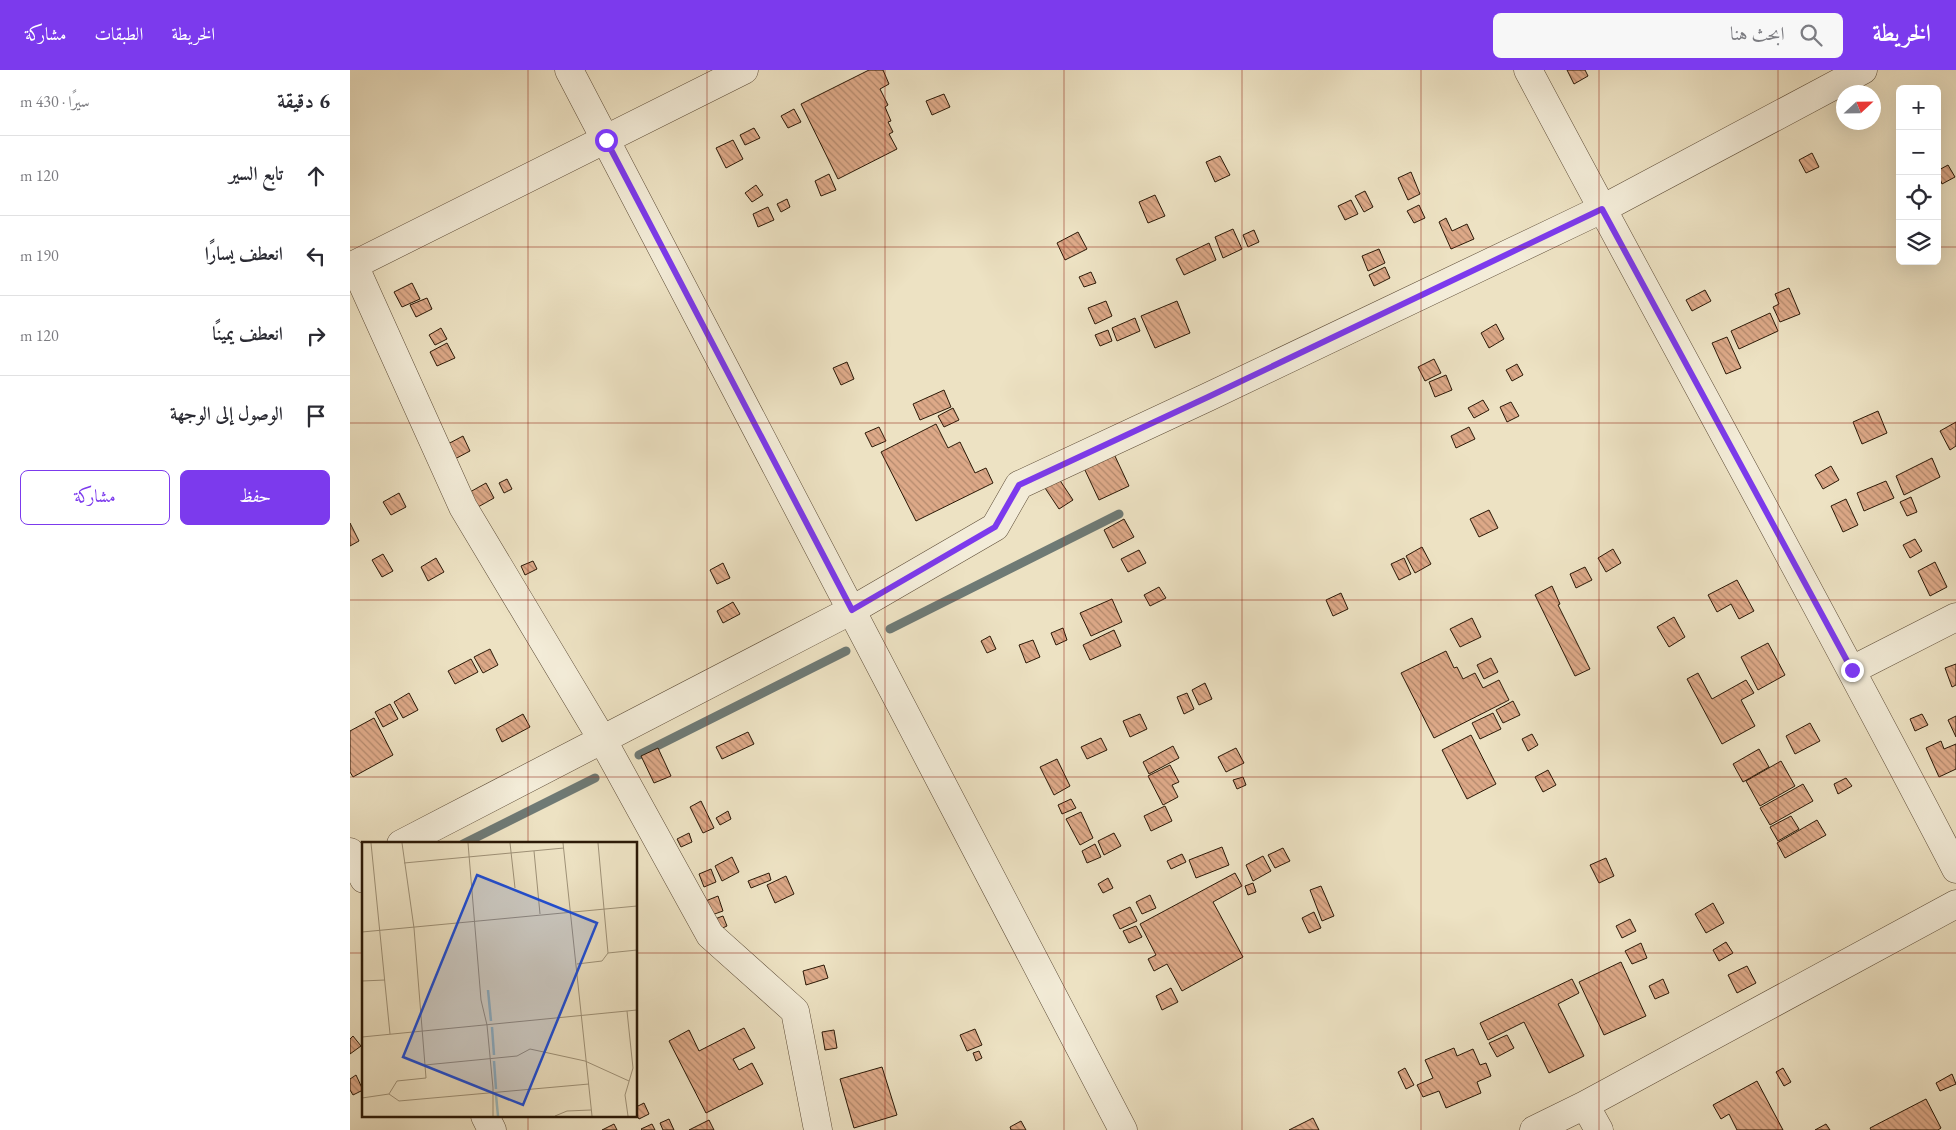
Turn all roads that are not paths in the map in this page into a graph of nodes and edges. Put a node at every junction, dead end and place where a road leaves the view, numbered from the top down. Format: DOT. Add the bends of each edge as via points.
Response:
graph roads {
  1 [pos="569,70"];
  2 [pos="744,70"];
  3 [pos="1528,70"];
  4 [pos="1863,70"];
  5 [pos="606,140"];
  6 [pos="1602,209"];
  7 [pos="352,266"];
  8 [pos="852,610"];
  9 [pos="1956,617"];
  10 [pos="1852,670"];
  11 [pos="602,740"];
  12 [pos="405,842"];
  13 [pos="1956,869"];
  14 [pos="1956,904"];
  15 [pos="1585,1105"];
  16 [pos="486,1118"];
  17 [pos="492,1130"];
  18 [pos="818,1130"];
  19 [pos="1124,1130"];
  20 [pos="1534,1130"];
  21 [pos="1599,1130"];
  1 -- 5 [label="street"];
  2 -- 5 [label="street"];
  3 -- 6 [label="street"];
  4 -- 6 [label="street"];
  5 -- 7 [label="street"];
  5 -- 8 [label="street"];
  6 -- 8 [label="street" via="1019,485 995,527"];
  6 -- 10 [label="street"];
  7 -- 11 [label="street" via="462,508"];
  8 -- 11 [label="street"];
  8 -- 19 [label="street"];
  9 -- 10 [label="street"];
  10 -- 13 [label="street"];
  11 -- 12 [label="street"];
  11 -- 18 [label="street" via="710,934 795,1011"];
  14 -- 15 [label="street"];
  15 -- 20 [label="street"];
  15 -- 21 [label="street"];
  16 -- 17 [label="street"];
}
